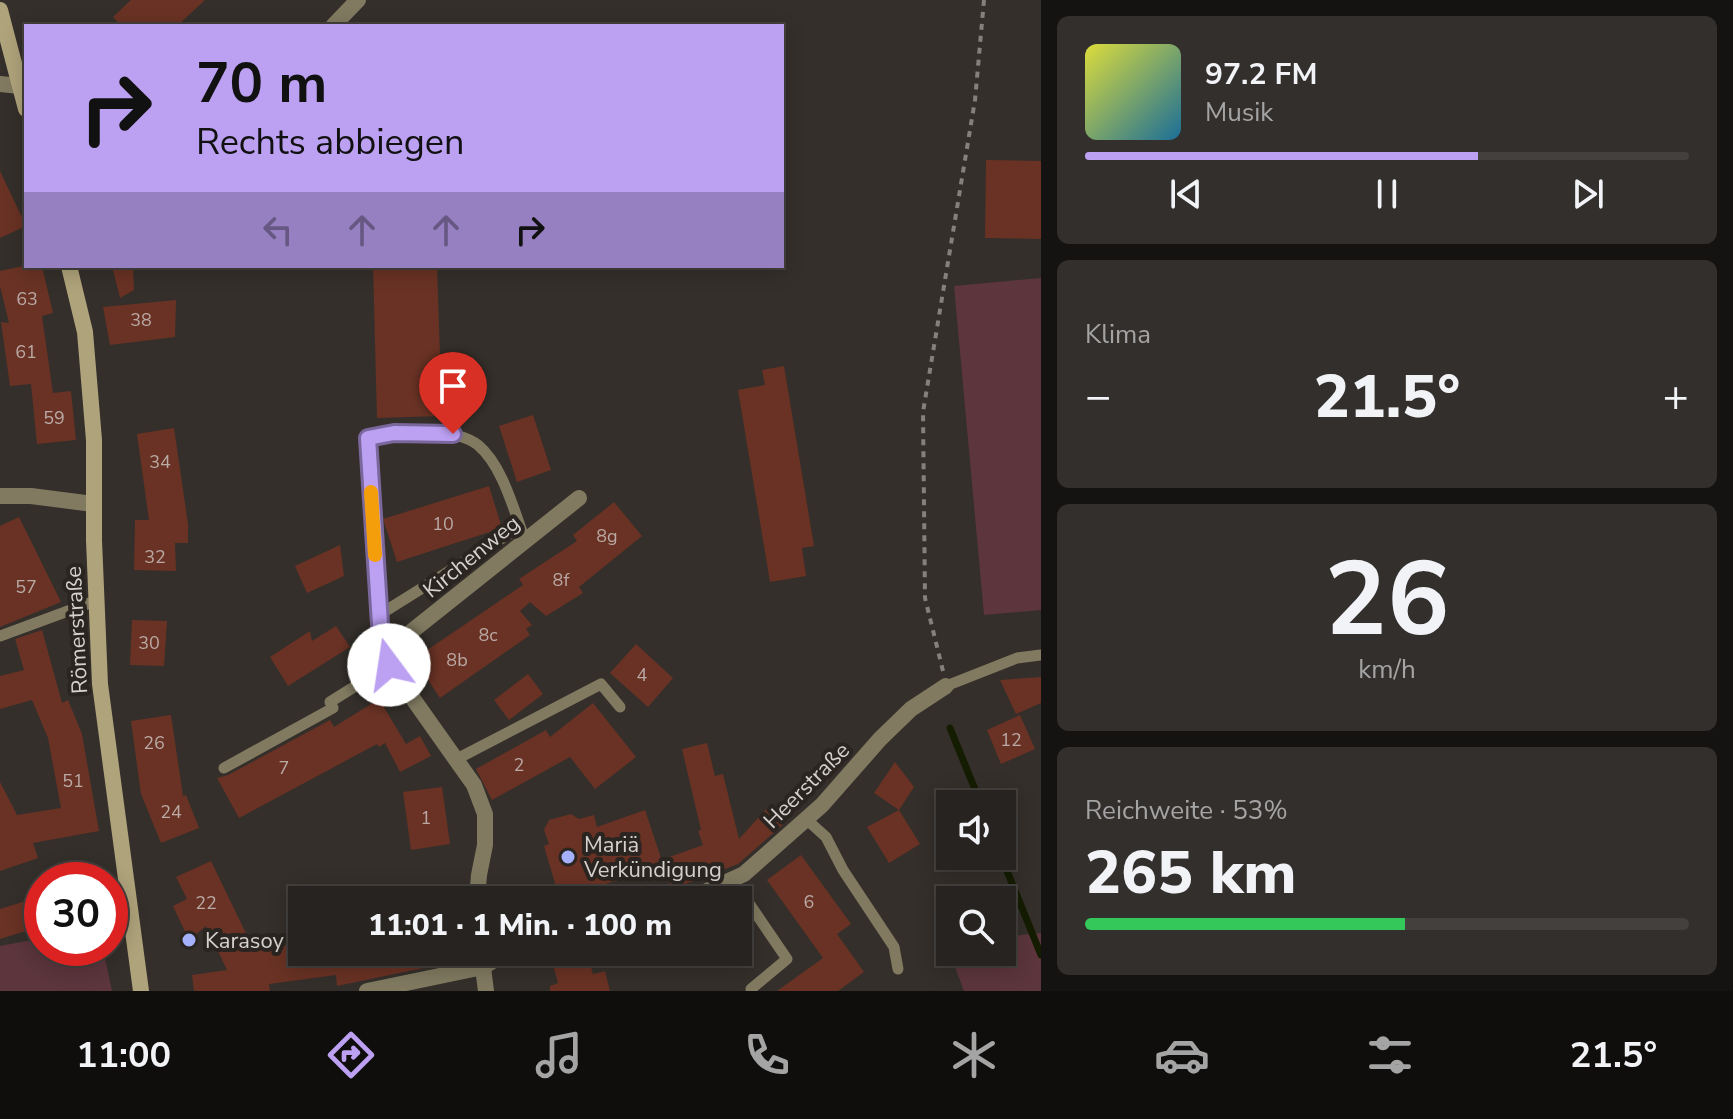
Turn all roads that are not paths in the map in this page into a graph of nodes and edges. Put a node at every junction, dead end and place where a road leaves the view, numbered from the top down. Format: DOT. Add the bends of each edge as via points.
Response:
graph roads {
  1 [pos="358,0"];
  2 [pos="0,10"];
  3 [pos="335,24"];
  4 [pos="0,84"];
  5 [pos="19,86"];
  6 [pos="24,102"];
  7 [pos="69,268"];
  8 [pos="0,496"];
  9 [pos="579,498"];
  10 [pos="93,504"];
  11 [pos="523,534"];
  12 [pos="95,601"];
  13 [pos="379,615"];
  14 [pos="0,636"];
  15 [pos="1041,655"];
  16 [pos="385,660"];
  17 [pos="946,686"];
  18 [pos="620,707"];
  19 [pos="455,760"];
  20 [pos="224,768"];
  21 [pos="806,819"];
  22 [pos="733,880"];
  23 [pos="478,886"];
  24 [pos="719,886"];
  25 [pos="457,966"];
  26 [pos="483,966"];
  27 [pos="898,969"];
  28 [pos="751,989"];
  29 [pos="141,991"];
  30 [pos="367,991"];
  31 [pos="486,991"];
  1 -- 3 [label="street"];
  2 -- 5 [label="main road"];
  4 -- 5 [label="street"];
  5 -- 6 [label="main road"];
  7 -- 10 [label="main road, Römerstraße" via="85,332"];
  8 -- 10 [label="street"];
  9 -- 11 [label="street, Kirchenweg"];
  10 -- 12 [label="main road, Römerstraße"];
  11 -- 13 [label="lane"];
  11 -- 13 [label="lane" via="501,476 478,445 453,434 368,438"];
  11 -- 16 [label="street, Kirchenweg"];
  12 -- 14 [label="lane"];
  12 -- 29 [label="main road, Römerstraße" via="103,715"];
  13 -- 16 [label="lane"];
  15 -- 17 [label="lane" via="1017,658"];
  16 -- 19 [label="street"];
  16 -- 20 [label="lane" via="330,702 333,708"];
  17 -- 21 [label="street, Heerstraße" via="911,709"];
  18 -- 19 [label="lane" via="601,684"];
  19 -- 23 [label="street" via="474,785 485,814"];
  21 -- 22 [label="street, Heerstraße"];
  21 -- 27 [label="lane" via="826,837 894,947"];
  22 -- 24 [label="street, Heerstraße"];
  22 -- 28 [label="lane" via="787,959"];
  25 -- 30 [label="street"];
  26 -- 31 [label="street"];
}
